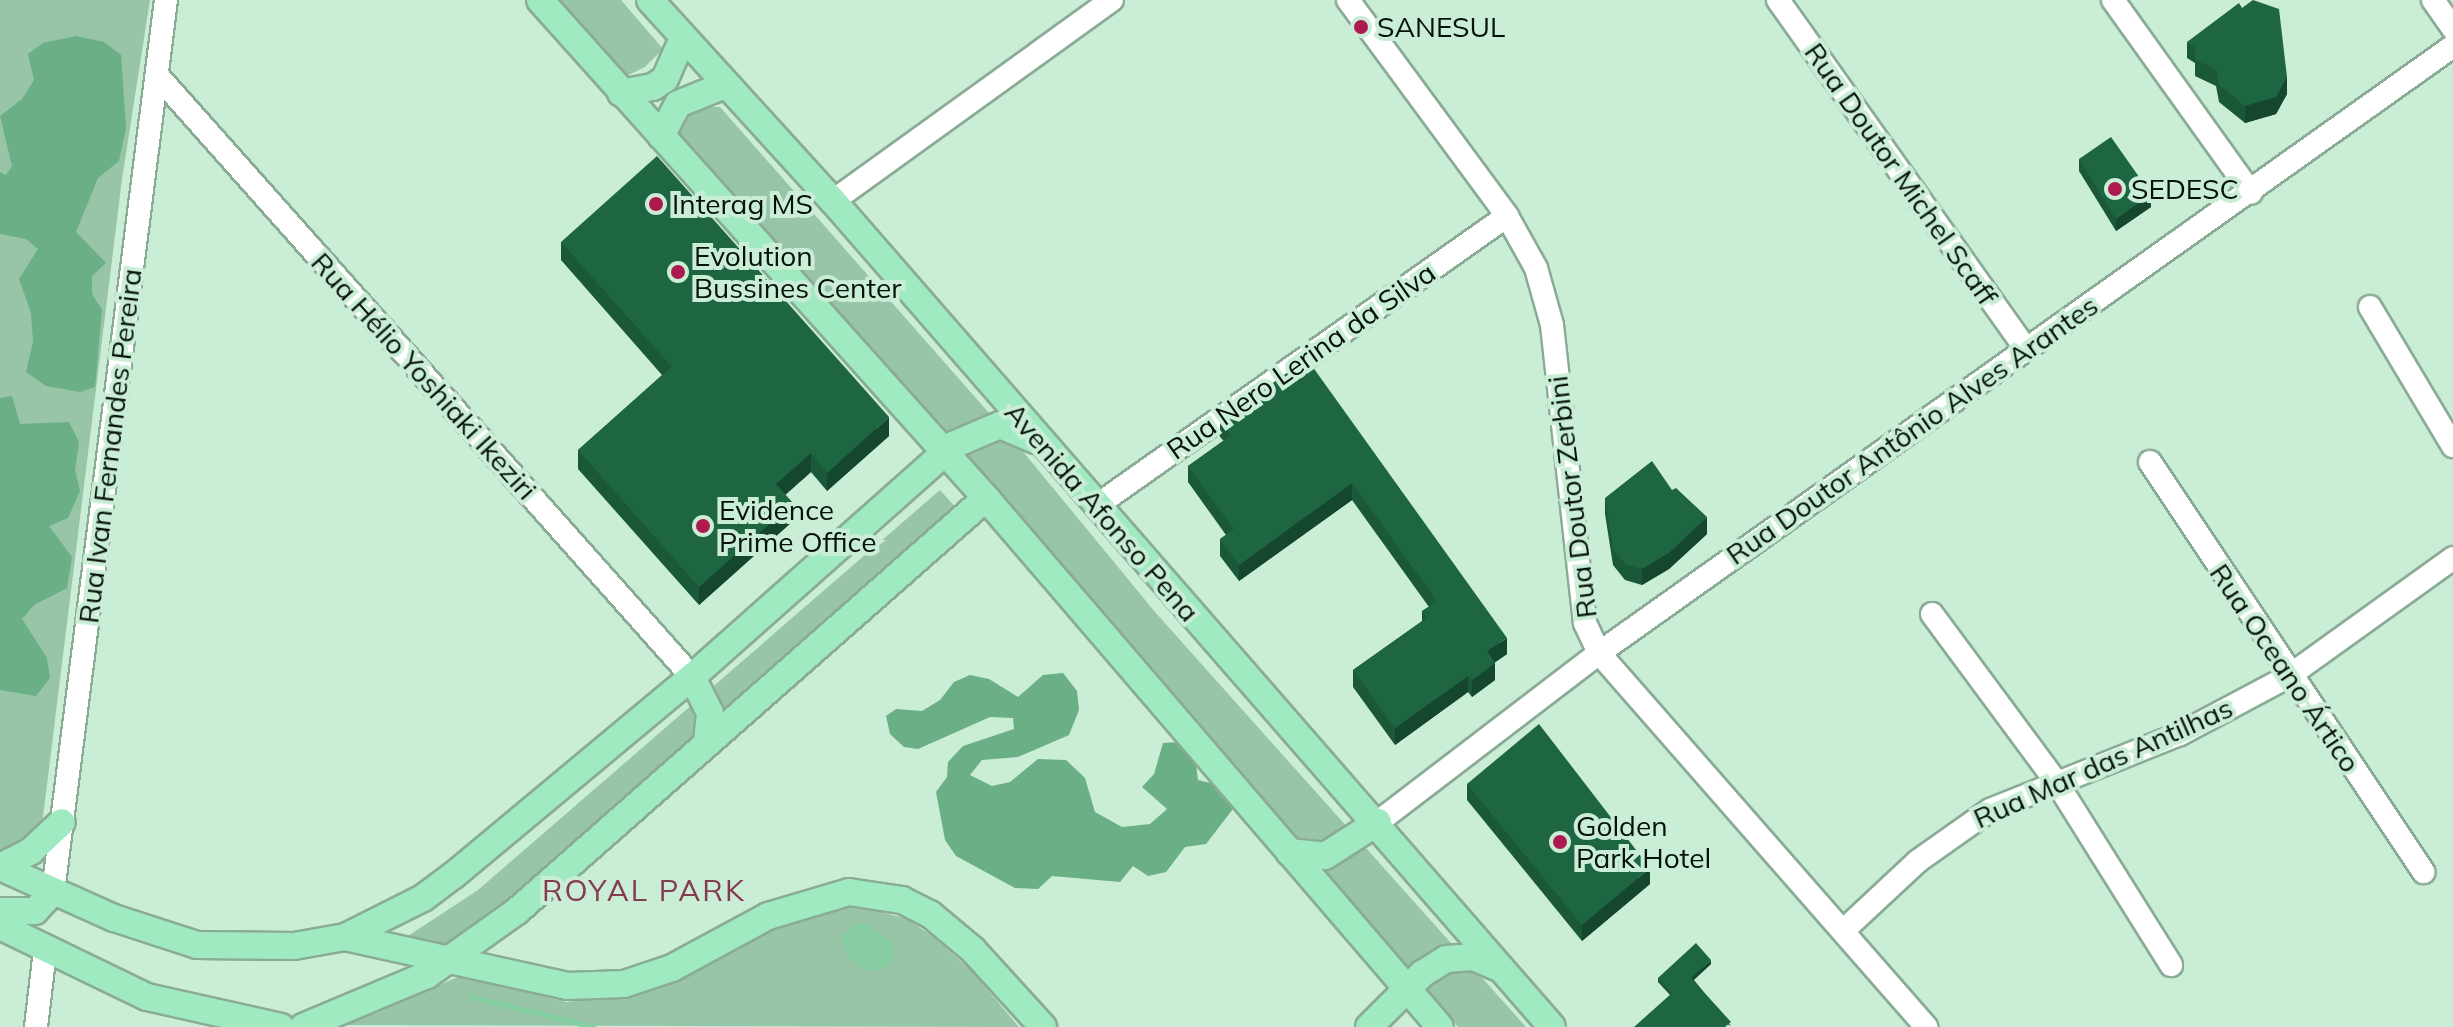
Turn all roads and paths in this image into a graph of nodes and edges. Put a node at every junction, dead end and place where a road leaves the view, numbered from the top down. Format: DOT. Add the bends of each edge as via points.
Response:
graph roads {
  1 [pos="166,0"];
  2 [pos="540,0"];
  3 [pos="650,0"];
  4 [pos="1112,0"];
  5 [pos="1348,0"];
  6 [pos="1778,0"];
  7 [pos="2113,0"];
  8 [pos="2433,0"];
  9 [pos="2453,29"];
  10 [pos="682,40"];
  11 [pos="2453,46"];
  12 [pos="157,75"];
  13 [pos="725,85"];
  14 [pos="621,93"];
  15 [pos="661,136"];
  16 [pos="2251,193"];
  17 [pos="833,201"];
  18 [pos="1507,216"];
  19 [pos="2370,307"];
  20 [pos="2025,348"];
  21 [pos="1044,445"];
  22 [pos="2453,446"];
  23 [pos="945,453"];
  24 [pos="2150,462"];
  25 [pos="986,498"];
  26 [pos="1096,506"];
  27 [pos="2453,558"];
  28 [pos="1932,614"];
  29 [pos="1599,653"];
  30 [pos="2289,676"];
  31 [pos="692,677"];
  32 [pos="707,744"];
  33 [pos="2057,783"];
  34 [pos="62,822"];
  35 [pos="1378,822"];
  36 [pos="1289,852"];
  37 [pos="0,867"];
  38 [pos="2423,872"];
  39 [pos="53,892"];
  40 [pos="0,911"];
  41 [pos="0,926"];
  42 [pos="1844,930"];
  43 [pos="345,937"];
  44 [pos="45,950"];
  45 [pos="452,960"];
  46 [pos="2171,965"];
  47 [pos="1503,970"];
  48 [pos="1408,990"];
  49 [pos="1037,1023"];
  50 [pos="246,1024"];
  51 [pos="36,1027"];
  52 [pos="281,1027"];
  53 [pos="303,1027"];
  54 [pos="1369,1027"];
  55 [pos="1440,1027"];
  56 [pos="1552,1027"];
  57 [pos="1926,1027"];
  1 -- 12 [label="street, Rua Ivan Fernandes Pereira"];
  2 -- 14 [label="main road"];
  3 -- 10 [label="main road, Avenida Afonso Pena"];
  4 -- 17 [label="street"];
  5 -- 18 [label="street, Rua Doutor Zerbini"];
  6 -- 20 [label="street, Rua Doutor Michel Scaff"];
  7 -- 16 [label="street"];
  8 -- 9 [label="street"];
  10 -- 13 [label="main road, Avenida Afonso Pena"];
  10 -- 14 [label="main road" via="665,79"];
  11 -- 16 [label="street, Rua Doutor Antônio Alves Arantes"];
  12 -- 31 [label="street, Rua Hélio Yoshiaki Ikeziri"];
  12 -- 34 [label="street, Rua Ivan Fernandes Pereira"];
  13 -- 15 [label="main road" via="678,104"];
  13 -- 17 [label="main road, Avenida Afonso Pena"];
  14 -- 15 [label="main road"];
  15 -- 23 [label="main road"];
  16 -- 20 [label="street, Rua Doutor Antônio Alves Arantes"];
  17 -- 21 [label="main road, Avenida Afonso Pena"];
  18 -- 26 [label="street, Rua Nero Lerina da Silva"];
  18 -- 29 [label="street, Rua Doutor Zerbini" via="1536,268 1552,325 1585,623"];
  19 -- 22 [label="street"];
  20 -- 29 [label="street, Rua Doutor Antônio Alves Arantes"];
  21 -- 23 [label="main road" via="1000,425"];
  21 -- 26 [label="main road, Avenida Afonso Pena"];
  23 -- 25 [label="main road"];
  23 -- 31 [label="main road"];
  24 -- 30 [label="street, Rua Oceano Ártico"];
  25 -- 32 [label="main road"];
  25 -- 36 [label="main road"];
  26 -- 35 [label="main road, Avenida Afonso Pena"];
  27 -- 30 [label="street, Rua Mar das Antilhas"];
  28 -- 33 [label="street"];
  29 -- 35 [label="street, Rua Doutor Antônio Alves Arantes"];
  29 -- 42 [label="street, Rua Doutor Zerbini"];
  30 -- 33 [label="street, Rua Mar das Antilhas" via="2180,734"];
  30 -- 38 [label="street, Rua Oceano Ártico"];
  31 -- 32 [label="main road" via="710,713"];
  31 -- 43 [label="main road" via="454,875 423,898"];
  32 -- 45 [label="main road" via="517,911"];
  33 -- 42 [label="street, Rua Mar das Antilhas" via="1990,810 1955,831"];
  33 -- 46 [label="street"];
  34 -- 37 [label="main road" via="31,851"];
  34 -- 39 [label="street, Rua Ivan Fernandes Pereira"];
  35 -- 36 [label="main road" via="1325,856"];
  35 -- 47 [label="main road, Avenida Afonso Pena"];
  36 -- 48 [label="main road"];
  37 -- 39 [label="main road"];
  39 -- 40 [label="main road" via="35,911"];
  39 -- 43 [label="main road" via="155,935 197,945 282,947"];
  41 -- 44 [label="main road"];
  42 -- 57 [label="street, Rua Doutor Zerbini"];
  43 -- 45 [label="main road"];
  44 -- 50 [label="main road" via="147,997"];
  44 -- 51 [label="street"];
  45 -- 49 [label="main road" via="567,986 624,984 672,968 768,916 849,892 902,900 930,914 973,950"];
  45 -- 53 [label="main road"];
  47 -- 48 [label="main road" via="1474,957 1458,957 1422,974"];
  47 -- 56 [label="main road, Avenida Afonso Pena"];
  48 -- 54 [label="main road"];
  48 -- 55 [label="main road"];
  50 -- 52 [label="main road"];
}
